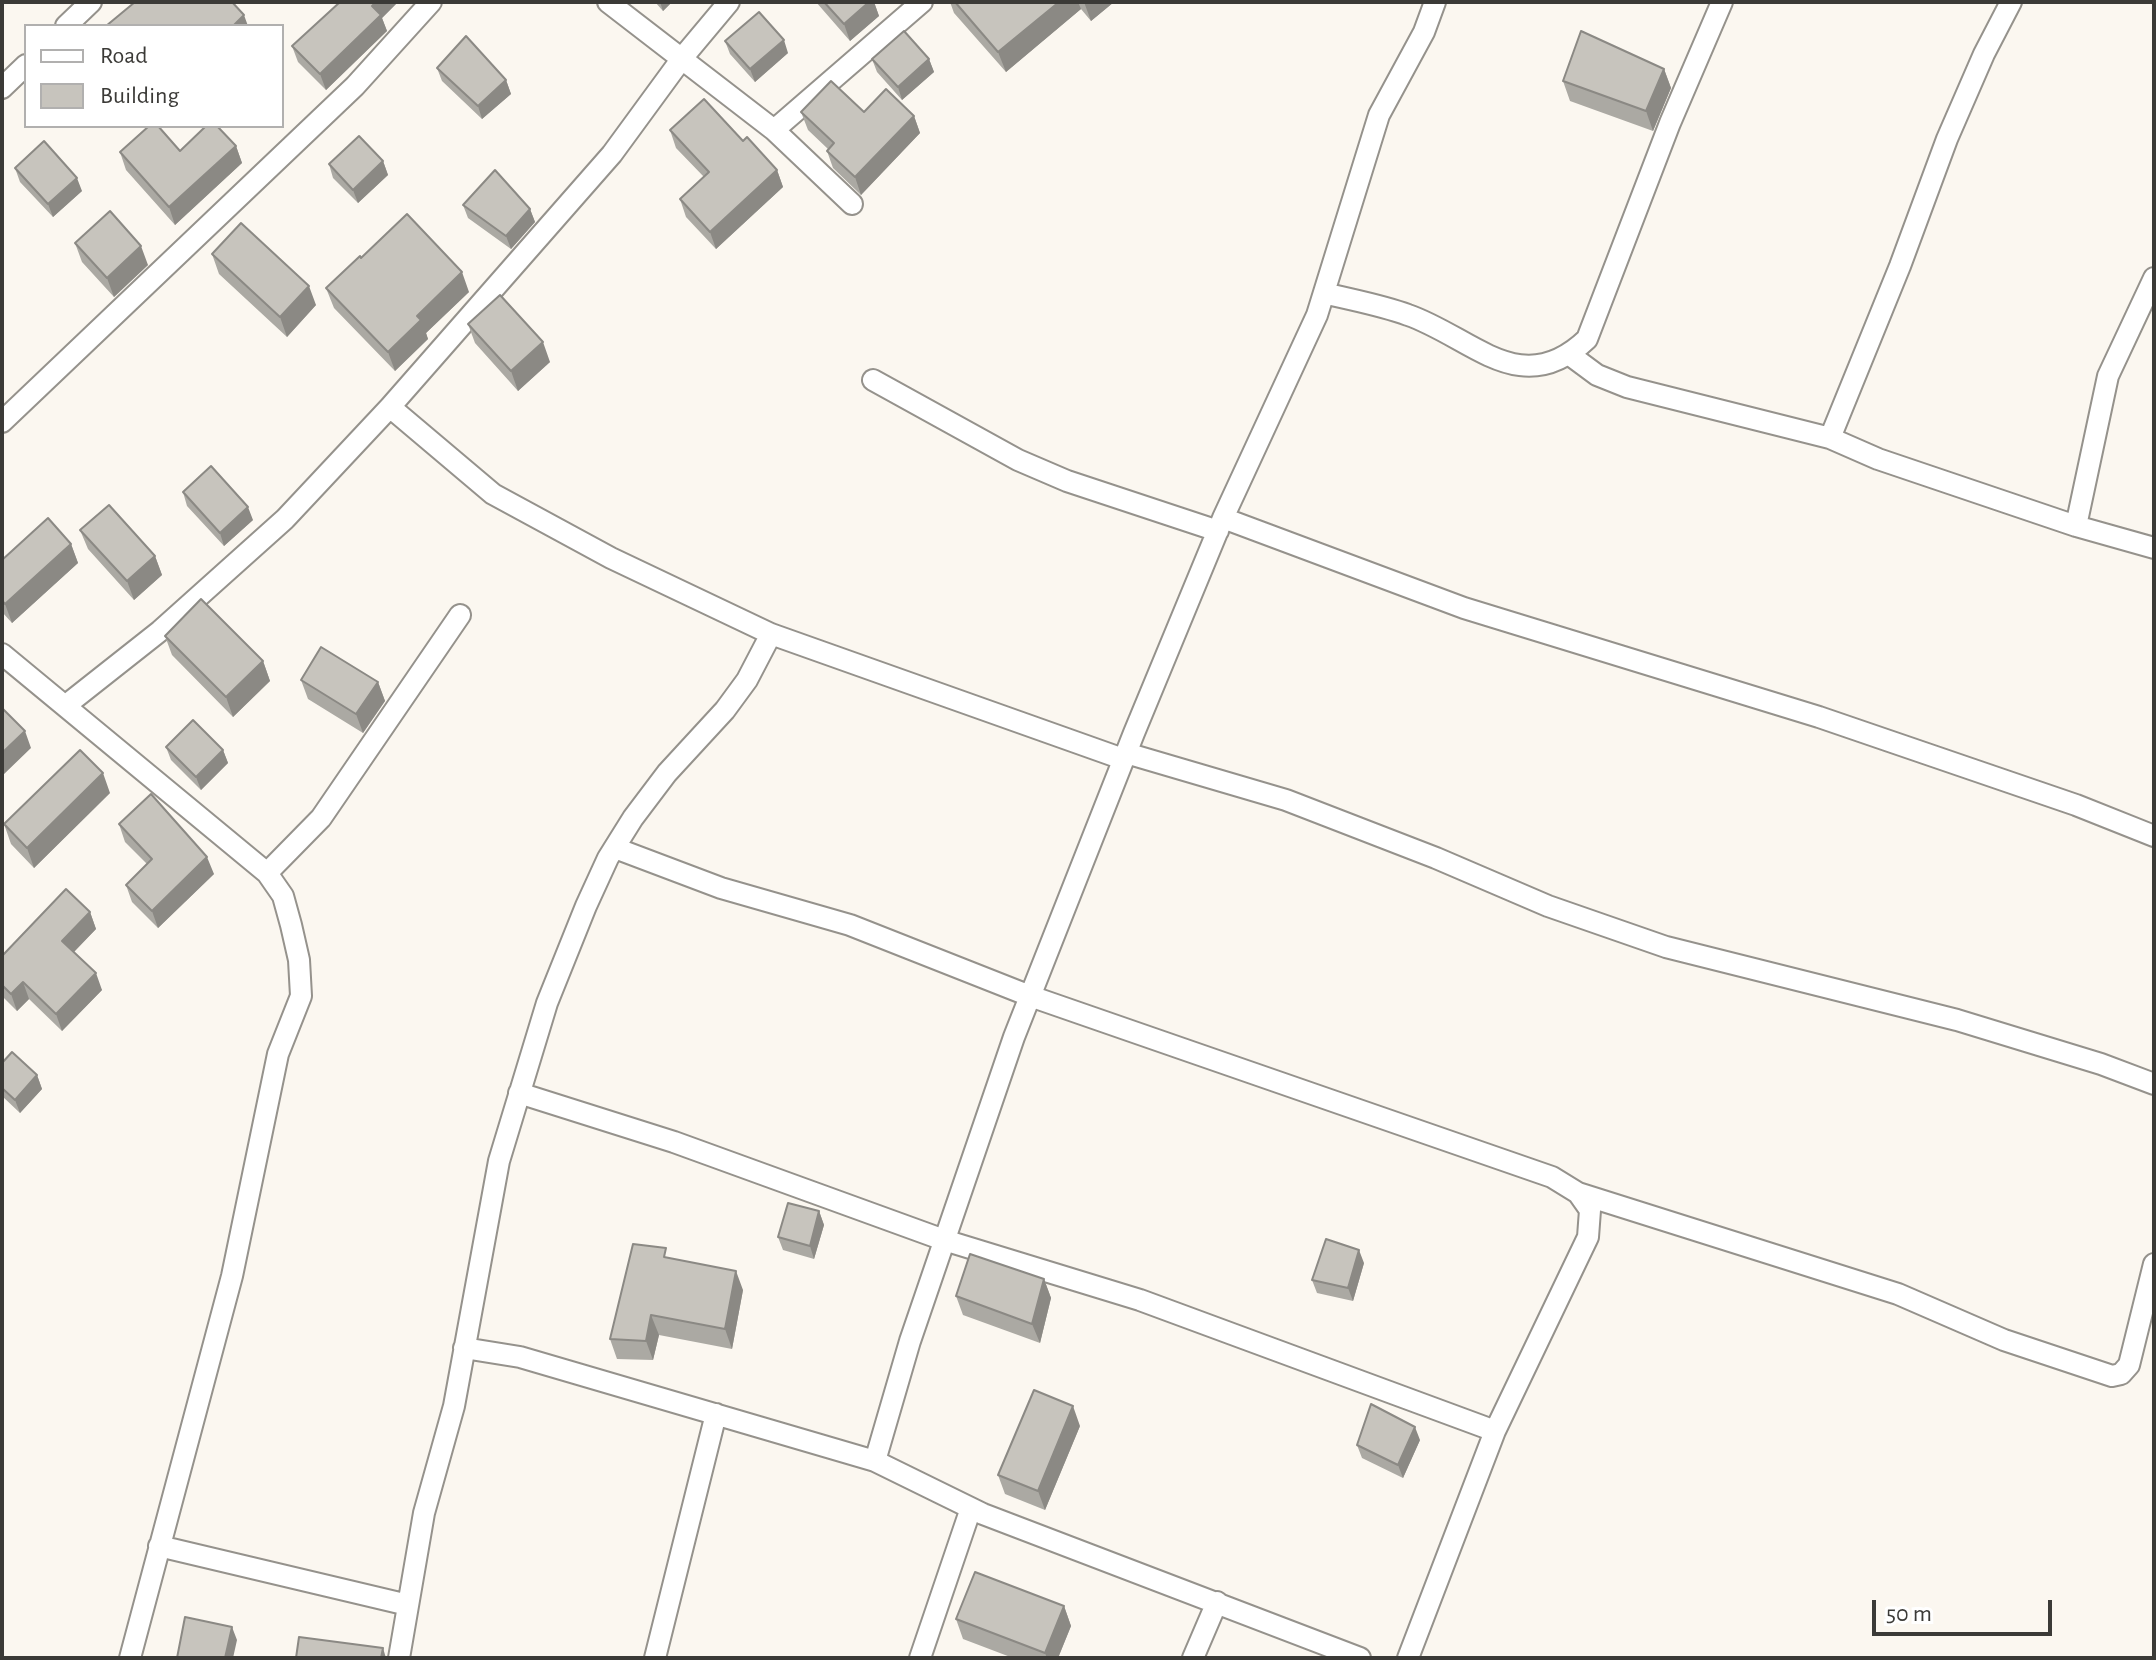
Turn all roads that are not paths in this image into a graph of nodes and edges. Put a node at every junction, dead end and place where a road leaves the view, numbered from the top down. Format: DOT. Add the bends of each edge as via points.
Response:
graph roads {
  1 [pos="91,2"];
  2 [pos="431,2"];
  3 [pos="608,2"];
  4 [pos="729,2"];
  5 [pos="922,2"];
  6 [pos="1435,2"];
  7 [pos="1722,2"];
  8 [pos="2011,2"];
  9 [pos="68,24"];
  10 [pos="683,57"];
  11 [pos="24,67"];
  12 [pos="2,88"];
  13 [pos="774,130"];
  14 [pos="852,204"];
  15 [pos="2154,278"];
  16 [pos="1324,293"];
  17 [pos="1570,355"];
  18 [pos="873,380"];
  19 [pos="390,407"];
  20 [pos="2,422"];
  21 [pos="1830,438"];
  22 [pos="1221,525"];
  23 [pos="2076,526"];
  24 [pos="2154,548"];
  25 [pos="460,615"];
  26 [pos="771,634"];
  27 [pos="2,654"];
  28 [pos="65,706"];
  29 [pos="1124,756"];
  30 [pos="2154,836"];
  31 [pos="615,848"];
  32 [pos="267,873"];
  33 [pos="1030,996"];
  34 [pos="2154,1084"];
  35 [pos="519,1093"];
  36 [pos="1578,1193"];
  37 [pos="944,1240"];
  38 [pos="2154,1264"];
  39 [pos="464,1348"];
  40 [pos="716,1414"];
  41 [pos="1495,1431"];
  42 [pos="875,1461"];
  43 [pos="971,1508"];
  44 [pos="159,1546"];
  45 [pos="1217,1602"];
  46 [pos="408,1605"];
  47 [pos="130,1658"];
  48 [pos="399,1658"];
  49 [pos="655,1658"];
  50 [pos="920,1658"];
  51 [pos="1193,1658"];
  52 [pos="1360,1658"];
  53 [pos="1408,1658"];
  1 -- 9 [label="street"];
  2 -- 20 [label="street" via="355,86"];
  3 -- 10 [label="street"];
  4 -- 10 [label="street"];
  5 -- 13 [label="street"];
  6 -- 16 [label="street" via="1379,115"];
  7 -- 17 [label="street" via="1587,339"];
  8 -- 21 [label="street" via="1947,139"];
  10 -- 13 [label="street"];
  10 -- 19 [label="street" via="612,154"];
  11 -- 12 [label="street"];
  13 -- 14 [label="street"];
  15 -- 23 [label="street" via="2108,376"];
  16 -- 17 [label="street" via="1409,315 1484,354 1519,365 1547,364"];
  16 -- 22 [label="street"];
  17 -- 21 [label="street" via="1597,375 1627,387"];
  18 -- 22 [label="street" via="1018,460 1067,481"];
  19 -- 26 [label="street" via="493,494 611,558"];
  19 -- 28 [label="street" via="285,519 160,631"];
  21 -- 23 [label="street"];
  22 -- 29 [label="street"];
  22 -- 30 [label="street" via="1464,608 1819,717"];
  23 -- 24 [label="street"];
  25 -- 32 [label="street" via="321,818"];
  26 -- 29 [label="street"];
  26 -- 31 [label="street" via="740,690 667,773"];
  27 -- 28 [label="street"];
  28 -- 32 [label="street"];
  29 -- 33 [label="street"];
  29 -- 34 [label="street" via="1286,800 1548,906 1666,947 1957,1020"];
  31 -- 33 [label="street" via="721,888 850,925"];
  31 -- 35 [label="street" via="547,1003"];
  32 -- 44 [label="street" via="283,896 299,960 301,996 278,1054 232,1276"];
  33 -- 36 [label="street" via="1552,1177"];
  33 -- 37 [label="street"];
  35 -- 37 [label="street" via="674,1142"];
  35 -- 39 [label="street" via="499,1161"];
  36 -- 38 [label="street" via="1898,1294 2004,1340 2112,1376 2129,1365"];
  36 -- 41 [label="street" via="1590,1210 1588,1237"];
  37 -- 41 [label="street" via="1140,1300"];
  37 -- 42 [label="street"];
  39 -- 40 [label="street" via="520,1357"];
  39 -- 46 [label="street"];
  40 -- 42 [label="street"];
  40 -- 49 [label="street"];
  41 -- 53 [label="street"];
  42 -- 43 [label="street"];
  43 -- 45 [label="street"];
  43 -- 50 [label="street"];
  44 -- 46 [label="street"];
  44 -- 47 [label="street"];
  45 -- 51 [label="street"];
  45 -- 52 [label="street"];
  46 -- 48 [label="street"];
}
